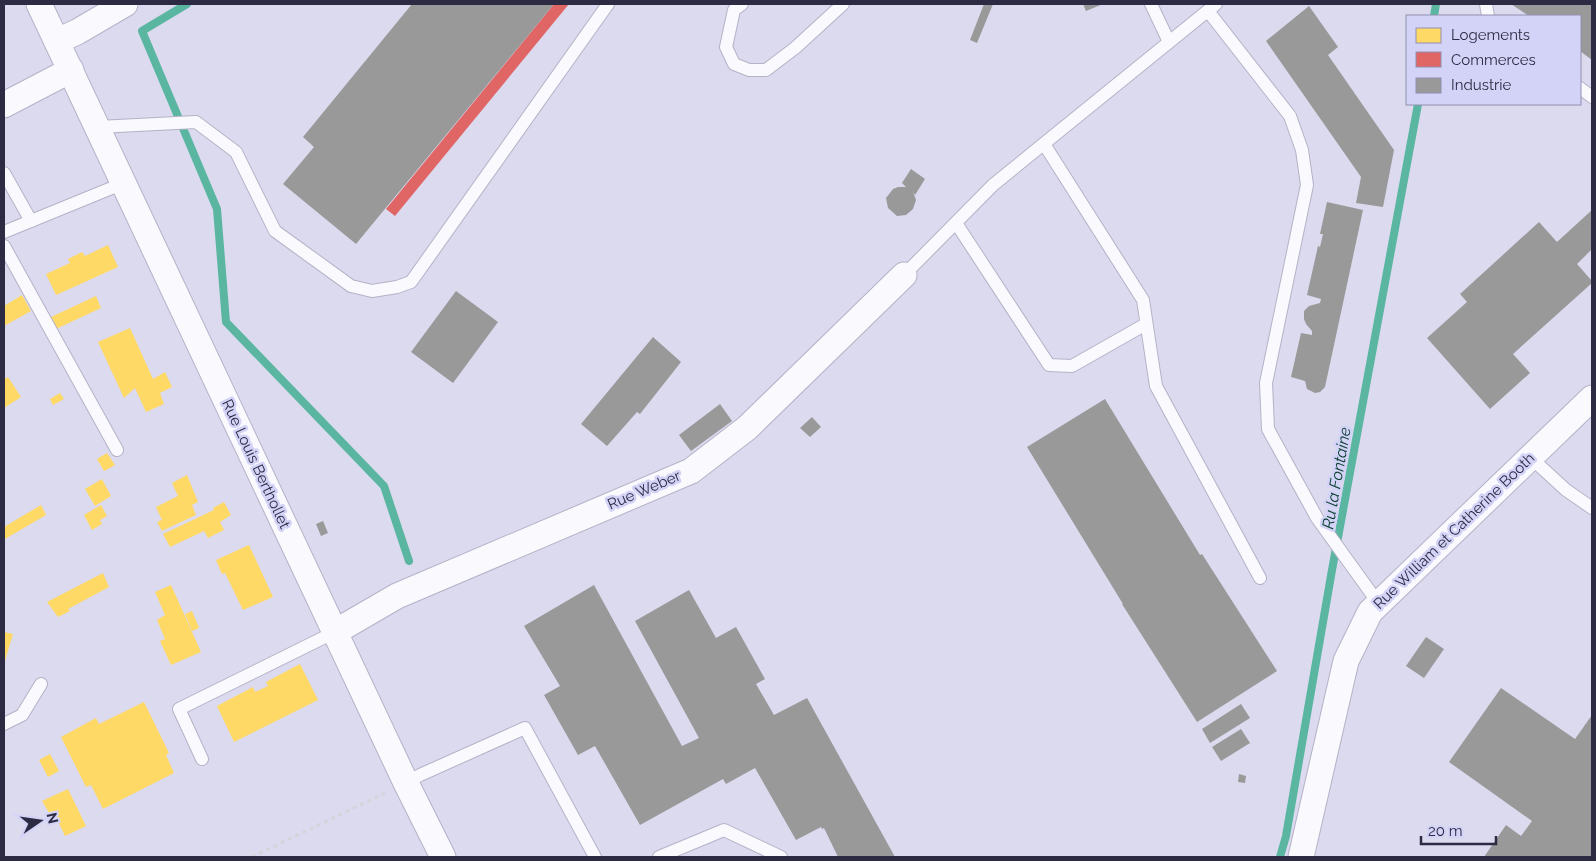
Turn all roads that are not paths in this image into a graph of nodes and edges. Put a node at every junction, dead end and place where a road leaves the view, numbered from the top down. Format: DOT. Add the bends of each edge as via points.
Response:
graph roads {
  1 [pos="39,4"];
  2 [pos="125,4"];
  3 [pos="608,4"];
  4 [pos="742,4"];
  5 [pos="843,4"];
  6 [pos="1151,4"];
  7 [pos="1212,7"];
  8 [pos="57,41"];
  9 [pos="1169,42"];
  10 [pos="71,70"];
  11 [pos="1581,89"];
  12 [pos="1592,97"];
  13 [pos="4,105"];
  14 [pos="98,126"];
  15 [pos="1044,144"];
  16 [pos="4,173"];
  17 [pos="124,183"];
  18 [pos="31,221"];
  19 [pos="956,223"];
  20 [pos="4,232"];
  21 [pos="4,246"];
  22 [pos="904,275"];
  23 [pos="1146,324"];
  24 [pos="1592,398"];
  25 [pos="117,450"];
  26 [pos="1530,457"];
  27 [pos="1592,508"];
  28 [pos="1260,578"];
  29 [pos="1378,604"];
  30 [pos="335,632"];
  31 [pos="41,684"];
  32 [pos="4,724"];
  33 [pos="202,759"];
  34 [pos="398,787"];
  35 [pos="443,857"];
  36 [pos="596,857"];
  37 [pos="659,857"];
  38 [pos="781,857"];
  39 [pos="1301,857"];
  1 -- 8 [label="street, Rue Louis Berthollet"];
  2 -- 8 [label="street"];
  3 -- 14 [label="lane" via="411,282 397,288 372,291 351,286 275,231 236,152 196,122"];
  4 -- 5 [label="lane" via="734,10 726,47 734,64 749,70 766,70"];
  6 -- 9 [label="lane"];
  7 -- 9 [label="lane"];
  7 -- 29 [label="lane" via="1290,116 1302,150 1306,185 1266,383 1268,429 1317,518"];
  8 -- 10 [label="street, Rue Louis Berthollet"];
  9 -- 15 [label="lane"];
  10 -- 13 [label="street"];
  10 -- 14 [label="street, Rue Louis Berthollet"];
  11 -- 12 [label="lane"];
  14 -- 17 [label="street, Rue Louis Berthollet"];
  15 -- 19 [label="lane" via="993,185"];
  15 -- 23 [label="lane" via="1143,300"];
  16 -- 18 [label="lane"];
  17 -- 18 [label="lane"];
  17 -- 30 [label="street, Rue Louis Berthollet"];
  18 -- 20 [label="lane"];
  19 -- 22 [label="lane"];
  19 -- 23 [label="lane" via="1049,366 1072,366"];
  21 -- 25 [label="lane"];
  22 -- 30 [label="street, Rue Weber" via="747,428 691,470 397,596"];
  23 -- 28 [label="lane" via="1156,386"];
  24 -- 26 [label="street, Rue William et Catherine Booth"];
  26 -- 27 [label="lane" via="1566,490"];
  26 -- 29 [label="street, Rue William et Catherine Booth"];
  29 -- 39 [label="street, Rue William et Catherine Booth" via="1370,612 1346,661"];
  30 -- 33 [label="lane" via="179,709"];
  30 -- 34 [label="street, Rue Louis Berthollet"];
  31 -- 32 [label="lane" via="22,715"];
  34 -- 35 [label="street, Rue Louis Berthollet"];
  34 -- 36 [label="lane" via="525,728"];
  37 -- 38 [label="lane" via="724,830"];
}
